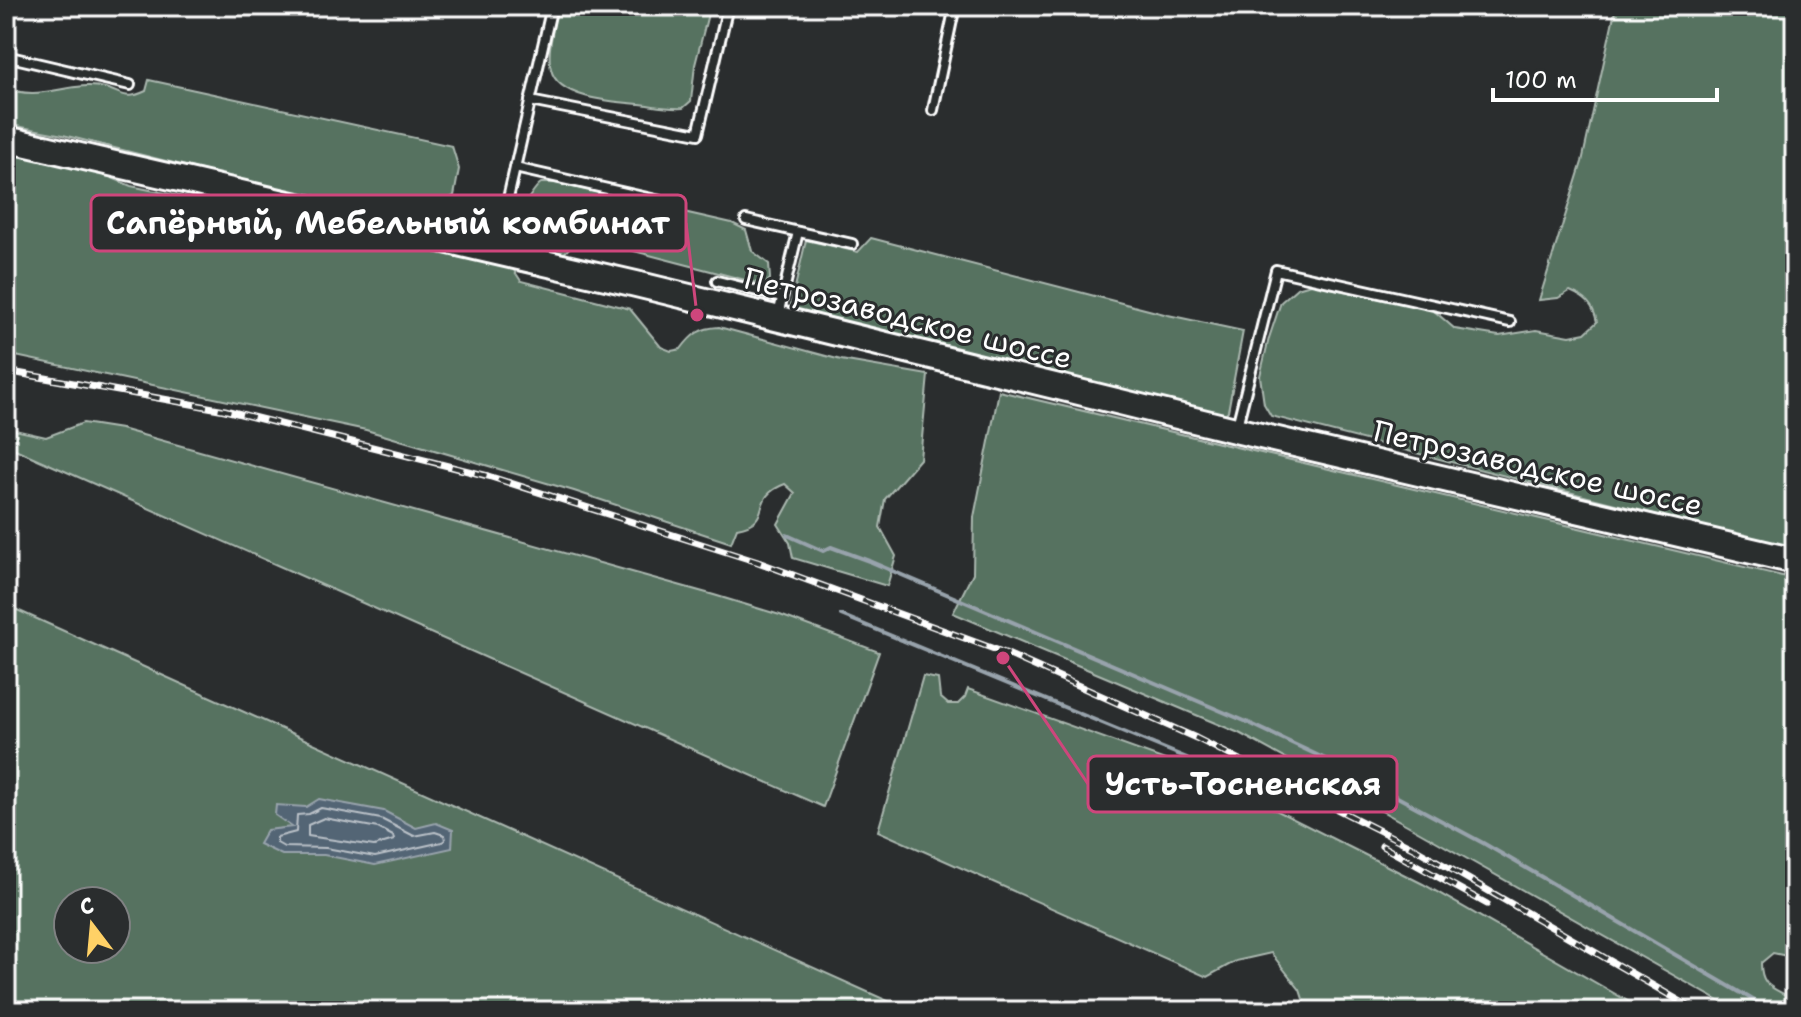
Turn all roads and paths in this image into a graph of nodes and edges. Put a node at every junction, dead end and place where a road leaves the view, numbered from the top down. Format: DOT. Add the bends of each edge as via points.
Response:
graph roads {
  1 [pos="552,6"];
  2 [pos="728,6"];
  3 [pos="955,6"];
  4 [pos="6,56"];
  5 [pos="130,85"];
  6 [pos="530,101"];
  7 [pos="933,110"];
  8 [pos="6,139"];
  9 [pos="515,168"];
  10 [pos="665,202"];
  11 [pos="504,216"];
  12 [pos="746,220"];
  13 [pos="798,232"];
  14 [pos="456,244"];
  15 [pos="852,244"];
  16 [pos="495,252"];
  17 [pos="717,281"];
  18 [pos="780,308"];
  19 [pos="1510,322"];
  20 [pos="1235,430"];
  21 [pos="1795,561"];
  1 -- 6 [label="lane"];
  2 -- 6 [label="lane" via="698,134"];
  3 -- 7 [label="lane"];
  4 -- 5 [label="lane"];
  6 -- 9 [label="lane"];
  8 -- 14 [label="main road, Петрозаводское шоссе"];
  9 -- 10 [label="lane"];
  9 -- 11 [label="lane"];
  11 -- 14 [label="lane" via="465,207"];
  11 -- 16 [label="lane"];
  12 -- 13 [label="lane"];
  13 -- 15 [label="lane"];
  13 -- 18 [label="lane"];
  14 -- 16 [label="main road, Петрозаводское шоссе"];
  16 -- 18 [label="main road, Петрозаводское шоссе"];
  17 -- 18 [label="lane"];
  18 -- 20 [label="main road, Петрозаводское шоссе"];
  19 -- 20 [label="lane" via="1276,270"];
  20 -- 21 [label="main road, Петрозаводское шоссе"];
}
